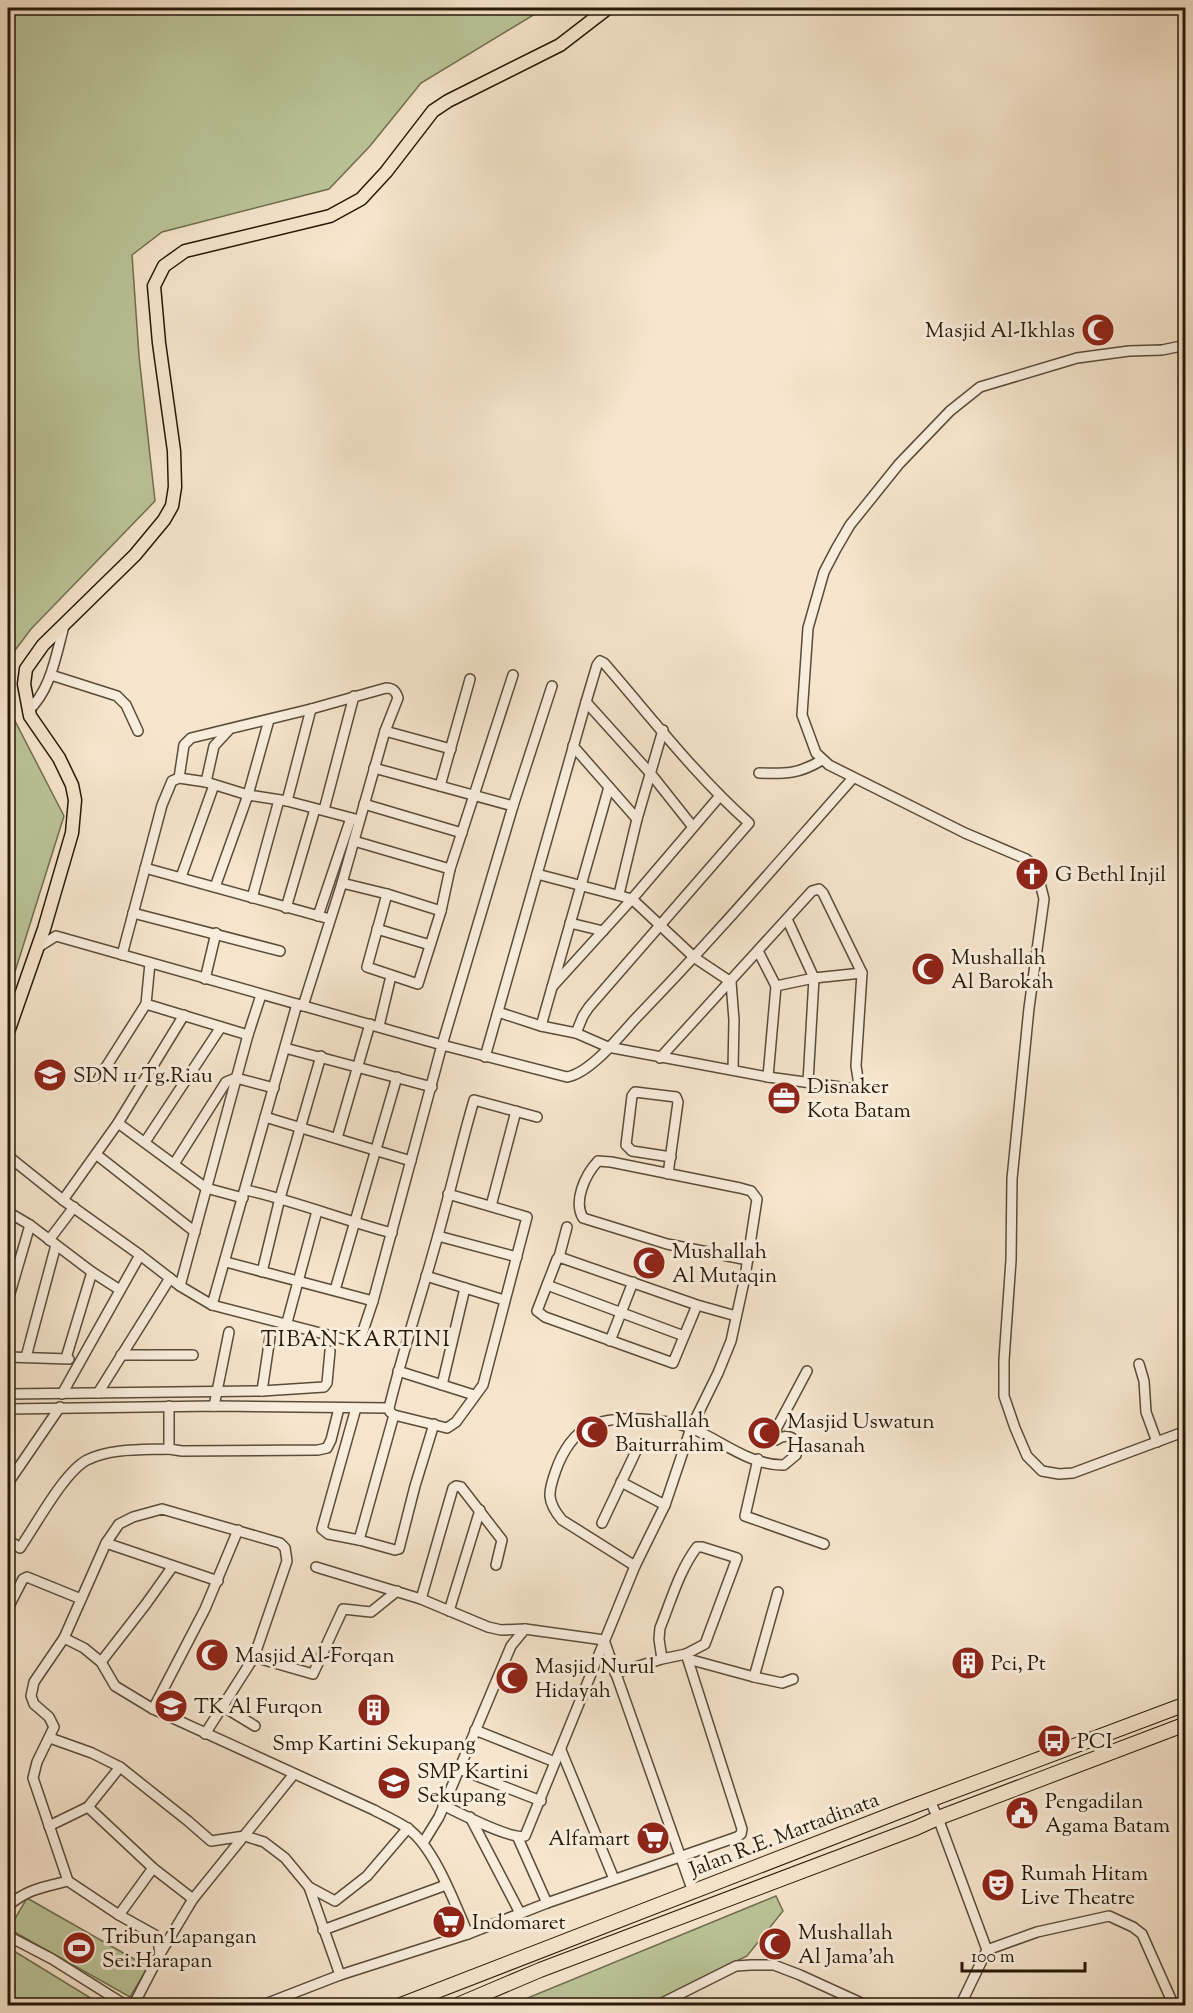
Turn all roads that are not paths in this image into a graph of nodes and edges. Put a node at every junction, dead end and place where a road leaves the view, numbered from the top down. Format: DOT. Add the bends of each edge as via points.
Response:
graph roads {
  1 [pos="608,8"];
  2 [pos="1185,345"];
  3 [pos="64,623"];
  4 [pos="51,675"];
  5 [pos="513,675"];
  6 [pos="470,679"];
  7 [pos="552,686"];
  8 [pos="354,696"];
  9 [pos="585,702"];
  10 [pos="311,709"];
  11 [pos="28,711"];
  12 [pos="269,720"];
  13 [pos="233,728"];
  14 [pos="138,730"];
  15 [pos="384,730"];
  16 [pos="663,730"];
  17 [pos="573,746"];
  18 [pos="451,749"];
  19 [pos="822,759"];
  20 [pos="374,768"];
  21 [pos="759,773"];
  22 [pos="651,774"];
  23 [pos="179,778"];
  24 [pos="853,778"];
  25 [pos="210,784"];
  26 [pos="440,786"];
  27 [pos="609,787"];
  28 [pos="249,795"];
  29 [pos="473,796"];
  30 [pos="719,797"];
  31 [pos="283,800"];
  32 [pos="364,804"];
  33 [pos="513,806"];
  34 [pos="320,810"];
  35 [pos="355,819"];
  36 [pos="637,819"];
  37 [pos="693,827"];
  38 [pos="462,833"];
  39 [pos="354,841"];
  40 [pos="146,868"];
  41 [pos="450,869"];
  42 [pos="537,874"];
  43 [pos="181,877"];
  44 [pos="342,884"];
  45 [pos="580,886"];
  46 [pos="215,887"];
  47 [pos="387,894"];
  48 [pos="619,894"];
  49 [pos="252,898"];
  50 [pos="632,899"];
  51 [pos="286,908"];
  52 [pos="441,911"];
  53 [pos="133,913"];
  54 [pos="48,914"];
  55 [pos="318,916"];
  56 [pos="330,919"];
  57 [pos="788,919"];
  58 [pos="570,923"];
  59 [pos="661,925"];
  60 [pos="377,929"];
  61 [pos="603,932"];
  62 [pos="216,933"];
  63 [pos="56,936"];
  64 [pos="430,945"];
  65 [pos="37,948"];
  66 [pos="280,951"];
  67 [pos="758,951"];
  68 [pos="122,956"];
  69 [pos="695,958"];
  70 [pos="150,963"];
  71 [pos="862,972"];
  72 [pos="391,976"];
  73 [pos="814,978"];
  74 [pos="205,979"];
  75 [pos="731,982"];
  76 [pos="776,986"];
  77 [pos="552,987"];
  78 [pos="261,995"];
  79 [pos="147,1004"];
  80 [pos="300,1005"];
  81 [pos="498,1012"];
  82 [pos="184,1015"];
  83 [pos="374,1025"];
  84 [pos="541,1026"];
  85 [pos="221,1027"];
  86 [pos="8,1032"];
  87 [pos="576,1033"];
  88 [pos="248,1035"];
  89 [pos="442,1046"];
  90 [pos="608,1047"];
  91 [pos="285,1048"];
  92 [pos="321,1056"];
  93 [pos="485,1057"];
  94 [pos="660,1058"];
  95 [pos="358,1066"];
  96 [pos="733,1070"];
  97 [pos="397,1077"];
  98 [pos="768,1077"];
  99 [pos="99,1078"];
  100 [pos="236,1078"];
  101 [pos="808,1082"];
  102 [pos="274,1088"];
  103 [pos="432,1088"];
  104 [pos="516,1111"];
  105 [pos="266,1117"];
  106 [pos="537,1117"];
  107 [pos="118,1123"];
  108 [pos="301,1127"];
  109 [pos="338,1138"];
  110 [pos="145,1142"];
  111 [pos="375,1149"];
  112 [pos="97,1155"];
  113 [pos="8,1156"];
  114 [pos="671,1157"];
  115 [pos="411,1161"];
  116 [pos="174,1164"];
  117 [pos="668,1174"];
  118 [pos="206,1188"];
  119 [pos="244,1194"];
  120 [pos="448,1194"];
  121 [pos="280,1198"];
  122 [pos="63,1200"];
  123 [pos="491,1206"];
  124 [pos="74,1207"];
  125 [pos="317,1211"];
  126 [pos="8,1212"];
  127 [pos="354,1222"];
  128 [pos="30,1225"];
  129 [pos="567,1227"];
  130 [pos="195,1232"];
  131 [pos="392,1233"];
  132 [pos="438,1236"];
  133 [pos="53,1242"];
  134 [pos="140,1255"];
  135 [pos="517,1257"];
  136 [pos="559,1257"];
  137 [pos="748,1260"];
  138 [pos="226,1262"];
  139 [pos="92,1272"];
  140 [pos="262,1272"];
  141 [pos="426,1276"];
  142 [pos="170,1278"];
  143 [pos="298,1281"];
  144 [pos="633,1282"];
  145 [pos="547,1285"];
  146 [pos="180,1286"];
  147 [pos="465,1288"];
  148 [pos="120,1290"];
  149 [pos="335,1290"];
  150 [pos="8,1300"];
  151 [pos="504,1300"];
  152 [pos="373,1301"];
  153 [pos="212,1305"];
  154 [pos="697,1305"];
  155 [pos="621,1313"];
  156 [pos="736,1316"];
  157 [pos="286,1326"];
  158 [pos="229,1332"];
  159 [pos="684,1336"];
  160 [pos="270,1337"];
  161 [pos="610,1341"];
  162 [pos="330,1351"];
  163 [pos="121,1355"];
  164 [pos="193,1355"];
  165 [pos="8,1357"];
  166 [pos="26,1357"];
  167 [pos="66,1358"];
  168 [pos="80,1361"];
  169 [pos="1140,1364"];
  170 [pos="398,1371"];
  171 [pos="807,1371"];
  172 [pos="442,1385"];
  173 [pos="218,1391"];
  174 [pos="262,1391"];
  175 [pos="98,1393"];
  176 [pos="8,1394"];
  177 [pos="62,1394"];
  178 [pos="474,1395"];
  179 [pos="169,1406"];
  180 [pos="214,1406"];
  181 [pos="60,1407"];
  182 [pos="339,1408"];
  183 [pos="356,1408"];
  184 [pos="8,1409"];
  185 [pos="391,1412"];
  186 [pos="434,1424"];
  187 [pos="691,1428"];
  188 [pos="1185,1431"];
  189 [pos="1157,1442"];
  190 [pos="638,1447"];
  191 [pos="169,1449"];
  192 [pos="758,1460"];
  193 [pos="621,1482"];
  194 [pos="8,1483"];
  195 [pos="665,1505"];
  196 [pos="480,1510"];
  197 [pos="602,1523"];
  198 [pos="238,1530"];
  199 [pos="359,1539"];
  200 [pos="8,1540"];
  201 [pos="106,1544"];
  202 [pos="824,1544"];
  203 [pos="496,1565"];
  204 [pos="173,1566"];
  205 [pos="635,1566"];
  206 [pos="316,1567"];
  207 [pos="218,1581"];
  208 [pos="397,1591"];
  209 [pos="778,1592"];
  210 [pos="81,1599"];
  211 [pos="422,1599"];
  212 [pos="8,1608"];
  213 [pos="449,1611"];
  214 [pos="525,1629"];
  215 [pos="63,1638"];
  216 [pos="604,1640"];
  217 [pos="254,1656"];
  218 [pos="687,1657"];
  219 [pos="662,1659"];
  220 [pos="100,1662"];
  221 [pos="615,1673"];
  222 [pos="754,1677"];
  223 [pos="793,1679"];
  224 [pos="1185,1704"];
  225 [pos="222,1706"];
  226 [pos="153,1709"];
  227 [pos="1185,1724"];
  228 [pos="255,1726"];
  229 [pos="475,1730"];
  230 [pos="205,1734"];
  231 [pos="50,1738"];
  232 [pos="561,1750"];
  233 [pos="555,1762"];
  234 [pos="120,1767"];
  235 [pos="459,1769"];
  236 [pos="294,1774"];
  237 [pos="541,1801"];
  238 [pos="930,1801"];
  239 [pos="443,1805"];
  240 [pos="88,1808"];
  241 [pos="470,1817"];
  242 [pos="938,1818"];
  243 [pos="49,1826"];
  244 [pos="408,1828"];
  245 [pos="245,1836"];
  246 [pos="518,1838"];
  247 [pos="423,1843"];
  248 [pos="680,1858"];
  249 [pos="153,1868"];
  250 [pos="614,1879"];
  251 [pos="69,1881"];
  252 [pos="446,1885"];
  253 [pos="309,1887"];
  254 [pos="693,1892"];
  255 [pos="193,1899"];
  256 [pos="547,1903"];
  257 [pos="8,1906"];
  258 [pos="520,1913"];
  259 [pos="119,1915"];
  260 [pos="323,1930"];
  261 [pos="468,1934"];
  262 [pos="8,1936"];
  263 [pos="987,1950"];
  264 [pos="533,1953"];
  265 [pos="160,1954"];
  266 [pos="540,1970"];
  267 [pos="340,1975"];
  268 [pos="128,2006"];
  269 [pos="133,2006"];
  270 [pos="260,2006"];
  271 [pos="398,2006"];
  272 [pos="454,2006"];
  273 [pos="656,2006"];
  274 [pos="868,2006"];
  275 [pos="960,2006"];
  276 [pos="1174,2006"];
  1 -- 3 [label="main road" via="560,45 433,111 361,199 330,216 185,251 164,267 154,286 174,451 172,506 135,555"];
  2 -- 19 [label="street" via="1077,358 980,387 950,411 899,464 850,525 836,549 824,572 808,628 802,716 811,744"];
  3 -- 4 [label="street"];
  3 -- 11 [label="main road" via="26,669"];
  4 -- 11 [label="street"];
  4 -- 14 [label="street" via="117,696"];
  5 -- 29 [label="street"];
  6 -- 18 [label="street"];
  7 -- 33 [label="street"];
  8 -- 10 [label="street"];
  8 -- 15 [label="street" via="386,688 394,690 398,698"];
  8 -- 34 [label="street"];
  9 -- 16 [label="street" via="600,661"];
  9 -- 17 [label="street"];
  9 -- 22 [label="street"];
  10 -- 12 [label="street"];
  10 -- 31 [label="street"];
  11 -- 54 [label="main road" via="66,771 75,800 72,833"];
  12 -- 13 [label="street"];
  12 -- 28 [label="street"];
  13 -- 23 [label="street" via="191,738 184,745"];
  13 -- 25 [label="street" via="214,746"];
  15 -- 18 [label="street"];
  15 -- 20 [label="street"];
  16 -- 22 [label="street"];
  16 -- 30 [label="street"];
  17 -- 27 [label="street"];
  17 -- 42 [label="street"];
  18 -- 26 [label="street"];
  19 -- 21 [label="street" via="792,773"];
  19 -- 24 [label="street"];
  20 -- 26 [label="street"];
  20 -- 32 [label="street"];
  22 -- 36 [label="street"];
  22 -- 37 [label="street"];
  23 -- 25 [label="street"];
  23 -- 40 [label="street" via="172,781 167,791"];
  24 -- 69 [label="street"];
  24 -- 189 [label="street" via="1036,867 1044,899 1012,1179 1004,1396 1027,1456 1042,1471 1073,1473"];
  25 -- 28 [label="street"];
  25 -- 43 [label="street"];
  26 -- 29 [label="street"];
  27 -- 36 [label="street"];
  27 -- 45 [label="street"];
  28 -- 31 [label="street"];
  28 -- 46 [label="street"];
  29 -- 33 [label="street"];
  29 -- 38 [label="street"];
  30 -- 37 [label="street"];
  30 -- 59 [label="street" via="749,823"];
  31 -- 34 [label="street"];
  31 -- 49 [label="street"];
  32 -- 35 [label="street"];
  32 -- 38 [label="street"];
  33 -- 89 [label="street"];
  34 -- 35 [label="street"];
  34 -- 51 [label="street"];
  35 -- 39 [label="street"];
  35 -- 55 [label="street"];
  36 -- 48 [label="street"];
  37 -- 50 [label="street"];
  38 -- 41 [label="street"];
  39 -- 41 [label="street"];
  39 -- 44 [label="street"];
  40 -- 43 [label="street"];
  40 -- 53 [label="street"];
  41 -- 52 [label="street"];
  42 -- 45 [label="street"];
  42 -- 81 [label="street"];
  43 -- 46 [label="street"];
  44 -- 47 [label="street"];
  44 -- 56 [label="street"];
  45 -- 48 [label="street"];
  45 -- 58 [label="street"];
  46 -- 49 [label="street"];
  47 -- 52 [label="street"];
  47 -- 60 [label="street"];
  48 -- 50 [label="street"];
  49 -- 51 [label="street"];
  50 -- 59 [label="street"];
  50 -- 61 [label="street"];
  51 -- 55 [label="street"];
  52 -- 64 [label="street"];
  53 -- 62 [label="street"];
  53 -- 68 [label="street"];
  54 -- 63 [label="street"];
  54 -- 65 [label="main road"];
  55 -- 56 [label="street"];
  56 -- 80 [label="street"];
  57 -- 67 [label="street"];
  57 -- 71 [label="street" via="812,891 819,889"];
  57 -- 73 [label="street"];
  58 -- 61 [label="street"];
  58 -- 77 [label="street"];
  59 -- 69 [label="street"];
  59 -- 87 [label="street" via="589,1008"];
  60 -- 64 [label="street"];
  60 -- 72 [label="street" via="367,967"];
  61 -- 77 [label="street"];
  62 -- 66 [label="street"];
  62 -- 74 [label="street"];
  63 -- 65 [label="street"];
  63 -- 68 [label="street"];
  64 -- 72 [label="street" via="418,984"];
  65 -- 86 [label="main road"];
  67 -- 75 [label="street"];
  67 -- 76 [label="street"];
  68 -- 70 [label="street"];
  69 -- 75 [label="street"];
  69 -- 90 [label="street"];
  70 -- 74 [label="street"];
  70 -- 79 [label="street"];
  71 -- 73 [label="street"];
  71 -- 101 [label="street" via="856,1066 859,1085 855,1089"];
  72 -- 83 [label="street"];
  73 -- 76 [label="street"];
  73 -- 101 [label="street"];
  74 -- 78 [label="street"];
  75 -- 94 [label="street"];
  75 -- 96 [label="street"];
  76 -- 98 [label="street"];
  77 -- 84 [label="street"];
  78 -- 80 [label="street"];
  78 -- 88 [label="street"];
  79 -- 82 [label="street"];
  79 -- 99 [label="street"];
  80 -- 83 [label="street"];
  80 -- 91 [label="street"];
  81 -- 84 [label="street"];
  81 -- 93 [label="street"];
  82 -- 85 [label="street"];
  82 -- 107 [label="street"];
  83 -- 89 [label="street"];
  83 -- 95 [label="street"];
  84 -- 87 [label="street"];
  85 -- 88 [label="street"];
  85 -- 110 [label="street"];
  87 -- 90 [label="street"];
  88 -- 100 [label="street"];
  89 -- 93 [label="street"];
  89 -- 103 [label="street"];
  90 -- 93 [label="street" via="576,1076 567,1077"];
  90 -- 94 [label="street"];
  91 -- 92 [label="street"];
  91 -- 102 [label="street"];
  92 -- 95 [label="street"];
  92 -- 108 [label="street"];
  94 -- 96 [label="street"];
  95 -- 97 [label="street"];
  95 -- 109 [label="street"];
  96 -- 98 [label="street"];
  97 -- 103 [label="street"];
  97 -- 111 [label="street"];
  98 -- 101 [label="street"];
  100 -- 102 [label="street"];
  100 -- 116 [label="street" via="226,1082"];
  100 -- 118 [label="street"];
  102 -- 105 [label="street"];
  103 -- 115 [label="street"];
  104 -- 106 [label="street"];
  104 -- 120 [label="street" via="474,1100"];
  104 -- 123 [label="street"];
  105 -- 108 [label="street"];
  105 -- 119 [label="street"];
  107 -- 110 [label="street"];
  107 -- 112 [label="street"];
  108 -- 109 [label="street"];
  108 -- 121 [label="street"];
  109 -- 111 [label="street"];
  110 -- 116 [label="street"];
  111 -- 115 [label="street"];
  111 -- 127 [label="street"];
  112 -- 122 [label="street"];
  112 -- 130 [label="street"];
  113 -- 122 [label="street"];
  114 -- 114 [label="street" via="678,1099 635,1092 626,1145 632,1151"];
  114 -- 117 [label="street"];
  115 -- 131 [label="street"];
  116 -- 118 [label="street"];
  117 -- 137 [label="street" via="751,1191 757,1198"];
  117 -- 137 [label="street" via="598,1161 580,1194 582,1218 667,1245"];
  118 -- 119 [label="street"];
  118 -- 130 [label="street"];
  119 -- 121 [label="street"];
  119 -- 138 [label="street"];
  120 -- 123 [label="street"];
  120 -- 132 [label="street"];
  121 -- 125 [label="street"];
  121 -- 140 [label="street"];
  122 -- 124 [label="street"];
  123 -- 135 [label="street" via="527,1217"];
  124 -- 133 [label="street"];
  124 -- 134 [label="street"];
  125 -- 127 [label="street"];
  125 -- 143 [label="street"];
  126 -- 128 [label="street"];
  127 -- 131 [label="street"];
  127 -- 149 [label="street"];
  128 -- 133 [label="street"];
  128 -- 150 [label="street"];
  129 -- 136 [label="street"];
  130 -- 146 [label="street"];
  131 -- 152 [label="street"];
  132 -- 135 [label="street"];
  132 -- 141 [label="street"];
  133 -- 139 [label="street"];
  133 -- 166 [label="street"];
  134 -- 142 [label="street"];
  134 -- 148 [label="street"];
  135 -- 151 [label="street"];
  136 -- 144 [label="street"];
  136 -- 145 [label="street"];
  137 -- 156 [label="street"];
  138 -- 140 [label="street"];
  138 -- 153 [label="street"];
  139 -- 148 [label="street"];
  139 -- 167 [label="street"];
  140 -- 143 [label="street"];
  141 -- 147 [label="street"];
  141 -- 170 [label="street"];
  142 -- 146 [label="street"];
  142 -- 163 [label="street"];
  143 -- 149 [label="street"];
  143 -- 157 [label="street"];
  144 -- 154 [label="street"];
  144 -- 155 [label="street"];
  145 -- 155 [label="street"];
  145 -- 161 [label="street" via="537,1311 540,1315"];
  146 -- 153 [label="street"];
  147 -- 151 [label="street"];
  147 -- 172 [label="street"];
  148 -- 168 [label="street"];
  149 -- 152 [label="street"];
  151 -- 178 [label="street" via="483,1385"];
  152 -- 157 [label="street" via="359,1343"];
  153 -- 157 [label="street"];
  154 -- 156 [label="street"];
  154 -- 159 [label="street"];
  155 -- 159 [label="street"];
  155 -- 161 [label="street"];
  156 -- 187 [label="street" via="731,1341"];
  158 -- 173 [label="street"];
  159 -- 161 [label="street" via="673,1364"];
  160 -- 174 [label="street"];
  162 -- 174 [label="street" via="326,1386"];
  163 -- 164 [label="street"];
  163 -- 175 [label="street"];
  165 -- 166 [label="street"];
  166 -- 167 [label="street"];
  167 -- 168 [label="street"];
  168 -- 177 [label="street"];
  169 -- 189 [label="street" via="1146,1412"];
  170 -- 172 [label="street"];
  170 -- 185 [label="street"];
  171 -- 192 [label="street" via="774,1433 776,1440 786,1435 795,1438 796,1455 784,1465"];
  172 -- 178 [label="street"];
  173 -- 174 [label="street"];
  173 -- 175 [label="street"];
  173 -- 180 [label="street"];
  175 -- 177 [label="street"];
  176 -- 177 [label="street"];
  178 -- 186 [label="street" via="452,1426"];
  179 -- 180 [label="street"];
  179 -- 181 [label="street"];
  179 -- 191 [label="street"];
  180 -- 182 [label="street"];
  181 -- 184 [label="street"];
  181 -- 194 [label="street"];
  182 -- 183 [label="street"];
  182 -- 191 [label="street" via="327,1448"];
  183 -- 185 [label="street"];
  183 -- 199 [label="street" via="322,1528 328,1534"];
  185 -- 186 [label="street"];
  185 -- 199 [label="street"];
  186 -- 199 [label="street" via="399,1549"];
  187 -- 192 [label="street"];
  187 -- 195 [label="street"];
  187 -- 205 [label="street" via="660,1420 592,1424 560,1458 551,1484 549,1499 553,1509 562,1520"];
  188 -- 189 [label="street"];
  190 -- 193 [label="street"];
  191 -- 200 [label="street" via="119,1451 87,1460 72,1470 20,1548"];
  192 -- 202 [label="street" via="745,1516"];
  193 -- 195 [label="street"];
  193 -- 197 [label="street"];
  195 -- 205 [label="street"];
  196 -- 203 [label="street" via="502,1540"];
  196 -- 211 [label="street" via="461,1487 453,1488"];
  196 -- 213 [label="street"];
  198 -- 201 [label="street" via="162,1509 119,1524"];
  198 -- 207 [label="street"];
  198 -- 217 [label="street" via="280,1543 287,1561"];
  201 -- 204 [label="street"];
  201 -- 210 [label="street"];
  204 -- 207 [label="street"];
  204 -- 220 [label="street"];
  205 -- 216 [label="street"];
  206 -- 208 [label="street"];
  207 -- 226 [label="street"];
  208 -- 211 [label="street"];
  208 -- 217 [label="street" via="371,1612 343,1609 313,1674"];
  209 -- 222 [label="street"];
  210 -- 212 [label="street" via="27,1577"];
  210 -- 215 [label="street"];
  211 -- 213 [label="street"];
  213 -- 214 [label="street" via="488,1627"];
  214 -- 216 [label="street"];
  214 -- 229 [label="street" via="511,1646"];
  215 -- 220 [label="street" via="84,1648"];
  215 -- 231 [label="street" via="33,1682 31,1696 54,1727"];
  216 -- 221 [label="street"];
  216 -- 232 [label="street"];
  217 -- 225 [label="street"];
  218 -- 219 [label="street"];
  218 -- 219 [label="street" via="705,1644 737,1558 702,1547 697,1547 683,1570 660,1629"];
  218 -- 222 [label="street"];
  218 -- 248 [label="street" via="742,1829 737,1837"];
  219 -- 221 [label="street"];
  220 -- 226 [label="street" via="115,1686"];
  221 -- 248 [label="street"];
  222 -- 223 [label="street" via="782,1683"];
  224 -- 238 [label="highway, Jalan R.E. Martadinata"];
  225 -- 228 [label="street"];
  225 -- 230 [label="street"];
  226 -- 230 [label="street"];
  227 -- 242 [label="highway, Jalan R.E. Martadinata"];
  229 -- 233 [label="street"];
  229 -- 235 [label="street"];
  230 -- 236 [label="street"];
  231 -- 234 [label="street"];
  231 -- 243 [label="street" via="33,1778"];
  232 -- 233 [label="street"];
  232 -- 250 [label="street"];
  233 -- 237 [label="street"];
  234 -- 240 [label="street"];
  234 -- 245 [label="street" via="211,1841"];
  235 -- 237 [label="street"];
  235 -- 239 [label="street"];
  236 -- 244 [label="street"];
  236 -- 245 [label="street"];
  237 -- 246 [label="street" via="525,1836"];
  238 -- 242 [label="street"];
  238 -- 254 [label="highway, Jalan R.E. Martadinata"];
  239 -- 241 [label="street"];
  239 -- 247 [label="street"];
  240 -- 243 [label="street"];
  240 -- 249 [label="street"];
  241 -- 246 [label="street"];
  241 -- 258 [label="street"];
  242 -- 263 [label="street"];
  242 -- 266 [label="highway, Jalan R.E. Martadinata"];
  243 -- 251 [label="street"];
  244 -- 247 [label="street"];
  244 -- 253 [label="street" via="368,1876 335,1901"];
  245 -- 253 [label="street" via="264,1842 285,1858"];
  245 -- 255 [label="street"];
  246 -- 256 [label="street"];
  247 -- 252 [label="street"];
  248 -- 250 [label="street"];
  248 -- 254 [label="street"];
  249 -- 255 [label="street"];
  249 -- 259 [label="street"];
  250 -- 256 [label="street"];
  251 -- 257 [label="street" via="33,1889"];
  251 -- 259 [label="street"];
  252 -- 260 [label="street"];
  252 -- 261 [label="street"];
  253 -- 260 [label="street"];
  254 -- 264 [label="highway, Jalan R.E. Martadinata"];
  255 -- 265 [label="street"];
  256 -- 258 [label="street"];
  258 -- 261 [label="street"];
  259 -- 265 [label="street" via="155,1935"];
  260 -- 267 [label="street"];
  261 -- 267 [label="street"];
  262 -- 268 [label="street"];
  263 -- 275 [label="street"];
  263 -- 276 [label="street" via="1037,1932 1109,1916 1142,1934"];
  264 -- 266 [label="highway"];
  264 -- 271 [label="highway, Jalan R.E. Martadinata"];
  265 -- 269 [label="street"];
  266 -- 272 [label="highway, Jalan R.E. Martadinata"];
  267 -- 270 [label="street"];
  273 -- 274 [label="street" via="736,1966 774,1965"];
}
